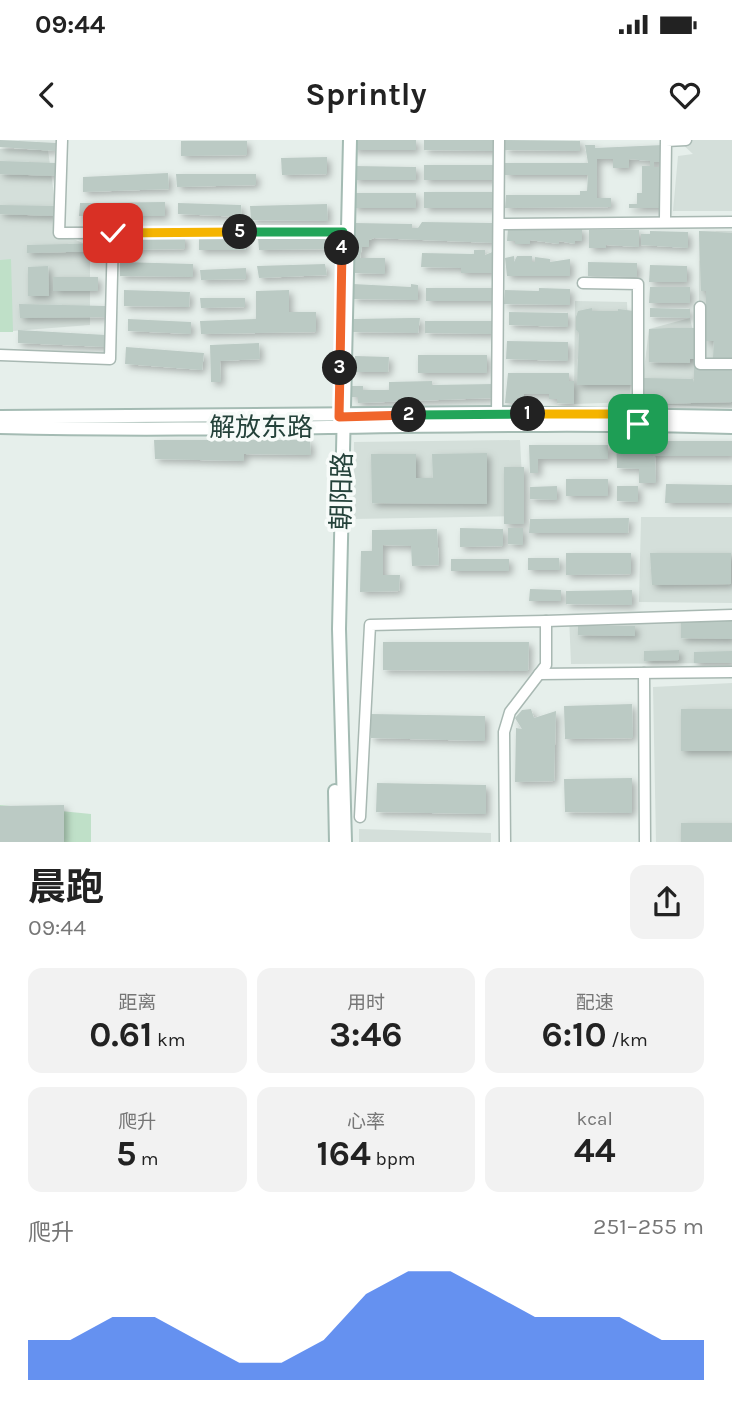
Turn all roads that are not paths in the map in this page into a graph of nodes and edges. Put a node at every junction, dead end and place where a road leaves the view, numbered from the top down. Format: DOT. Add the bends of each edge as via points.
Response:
graph roads {
  1 [pos="62,140"];
  2 [pos="344,140"];
  3 [pos="350,140"];
  4 [pos="499,140"];
  5 [pos="686,140"];
  6 [pos="666,218"];
  7 [pos="732,222"];
  8 [pos="499,224"];
  9 [pos="343,232"];
  10 [pos="113,233"];
  11 [pos="583,283"];
  12 [pos="700,307"];
  13 [pos="0,355"];
  14 [pos="732,364"];
  15 [pos="0,417"];
  16 [pos="732,417"];
  17 [pos="497,418"];
  18 [pos="638,419"];
  19 [pos="341,422"];
  20 [pos="0,427"];
  21 [pos="732,427"];
  22 [pos="732,615"];
  23 [pos="546,621"];
  24 [pos="732,672"];
  25 [pos="644,673"];
  26 [pos="539,674"];
  27 [pos="360,817"];
  28 [pos="336,842"];
  29 [pos="345,842"];
  30 [pos="505,842"];
  31 [pos="512,842"];
  32 [pos="645,842"];
  1 -- 10 [label="street" via="59,233"];
  2 -- 9 [label="street, 朝阳路"];
  3 -- 19 [label="street, 朝阳路"];
  4 -- 8 [label="street"];
  5 -- 6 [label="street" via="666,141"];
  7 -- 8 [label="street"];
  8 -- 17 [label="street"];
  9 -- 10 [label="street"];
  9 -- 19 [label="street, 朝阳路"];
  10 -- 13 [label="street" via="110,359"];
  11 -- 18 [label="street" via="638,284"];
  12 -- 14 [label="street" via="699,364"];
  15 -- 19 [label="street, 解放东路"];
  16 -- 18 [label="street, 解放东路"];
  17 -- 18 [label="street, 解放东路"];
  17 -- 19 [label="street, 解放东路"];
  18 -- 21 [label="street, 解放东路"];
  19 -- 20 [label="street, 解放东路"];
  19 -- 28 [label="street, 朝阳路" via="333,629"];
  19 -- 29 [label="street, 朝阳路" via="339,629"];
  22 -- 23 [label="street"];
  23 -- 26 [label="street" via="546,664"];
  23 -- 27 [label="street" via="370,625"];
  24 -- 25 [label="street"];
  25 -- 26 [label="street"];
  25 -- 32 [label="street"];
  26 -- 30 [label="street" via="510,712 504,732"];
  30 -- 31 [label="street"];
}
